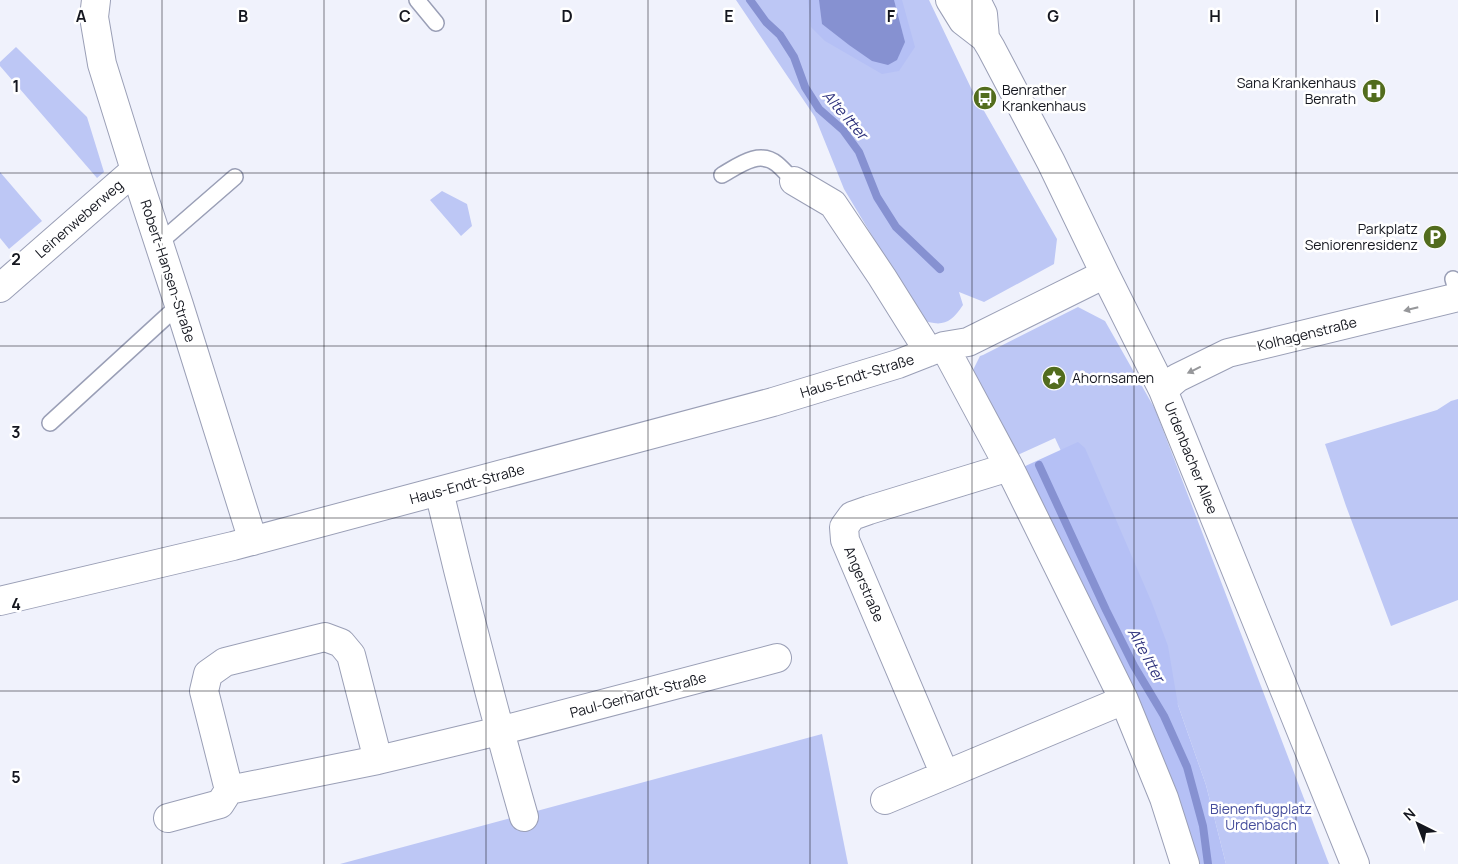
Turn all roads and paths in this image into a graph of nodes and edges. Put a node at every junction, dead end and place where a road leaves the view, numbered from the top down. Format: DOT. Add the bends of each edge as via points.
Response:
graph roads {
  1 [pos="96,0"];
  2 [pos="417,0"];
  3 [pos="950,0"];
  4 [pos="976,0"];
  5 [pos="436,23"];
  6 [pos="985,38"];
  7 [pos="134,170"];
  8 [pos="722,175"];
  9 [pos="235,176"];
  10 [pos="794,181"];
  11 [pos="159,242"];
  12 [pos="1105,274"];
  13 [pos="0,288"];
  14 [pos="1456,291"];
  15 [pos="179,305"];
  16 [pos="936,349"];
  17 [pos="1163,390"];
  18 [pos="50,423"];
  19 [pos="1008,467"];
  20 [pos="439,491"];
  21 [pos="253,541"];
  22 [pos="0,601"];
  23 [pos="777,658"];
  24 [pos="1124,700"];
  25 [pos="499,731"];
  26 [pos="378,760"];
  27 [pos="945,775"];
  28 [pos="229,790"];
  29 [pos="885,800"];
  30 [pos="524,817"];
  31 [pos="168,818"];
  32 [pos="1185,864"];
  33 [pos="1356,864"];
  1 -- 7 [label="street, Robert-Hansen-Straße" via="94,17 102,64"];
  2 -- 5 [label="lane"];
  3 -- 6 [label="street, Urdenbacher Allee" via="963,21"];
  4 -- 6 [label="street, Urdenbacher Allee" via="983,14"];
  6 -- 12 [label="street, Urdenbacher Allee" via="1021,103"];
  7 -- 11 [label="street, Robert-Hansen-Straße"];
  7 -- 13 [label="street, Leinenweberweg"];
  8 -- 10 [label="lane" via="761,157 775,162"];
  9 -- 11 [label="lane"];
  10 -- 16 [label="street, Haus-Endt-Straße" via="833,204"];
  11 -- 15 [label="street, Robert-Hansen-Straße"];
  12 -- 16 [label="street, Haus-Endt-Straße" via="968,342"];
  12 -- 17 [label="street, Urdenbacher Allee"];
  14 -- 17 [label="street, Kolhagenstraße, one-way" via="1228,353 1177,378"];
  15 -- 18 [label="lane"];
  15 -- 21 [label="street, Robert-Hansen-Straße"];
  16 -- 19 [label="street"];
  16 -- 20 [label="street, Haus-Endt-Straße" via="898,364 773,402"];
  17 -- 33 [label="street, Urdenbacher Allee"];
  19 -- 24 [label="street"];
  19 -- 27 [label="street, Angerstraße" via="852,516 844,526 845,540"];
  20 -- 21 [label="street, Haus-Endt-Straße"];
  20 -- 25 [label="street"];
  21 -- 22 [label="street, Haus-Endt-Straße"];
  23 -- 25 [label="street, Paul-Gerhardt-Straße"];
  24 -- 27 [label="street"];
  24 -- 32 [label="street" via="1164,798"];
  25 -- 26 [label="street, Paul-Gerhardt-Straße"];
  25 -- 30 [label="street"];
  26 -- 28 [label="street, Paul-Gerhardt-Straße"];
  26 -- 28 [label="street" via="351,655 341,643 325,637 225,662 208,674 204,691"];
  27 -- 29 [label="street"];
  28 -- 31 [label="street" via="220,804"];
}
